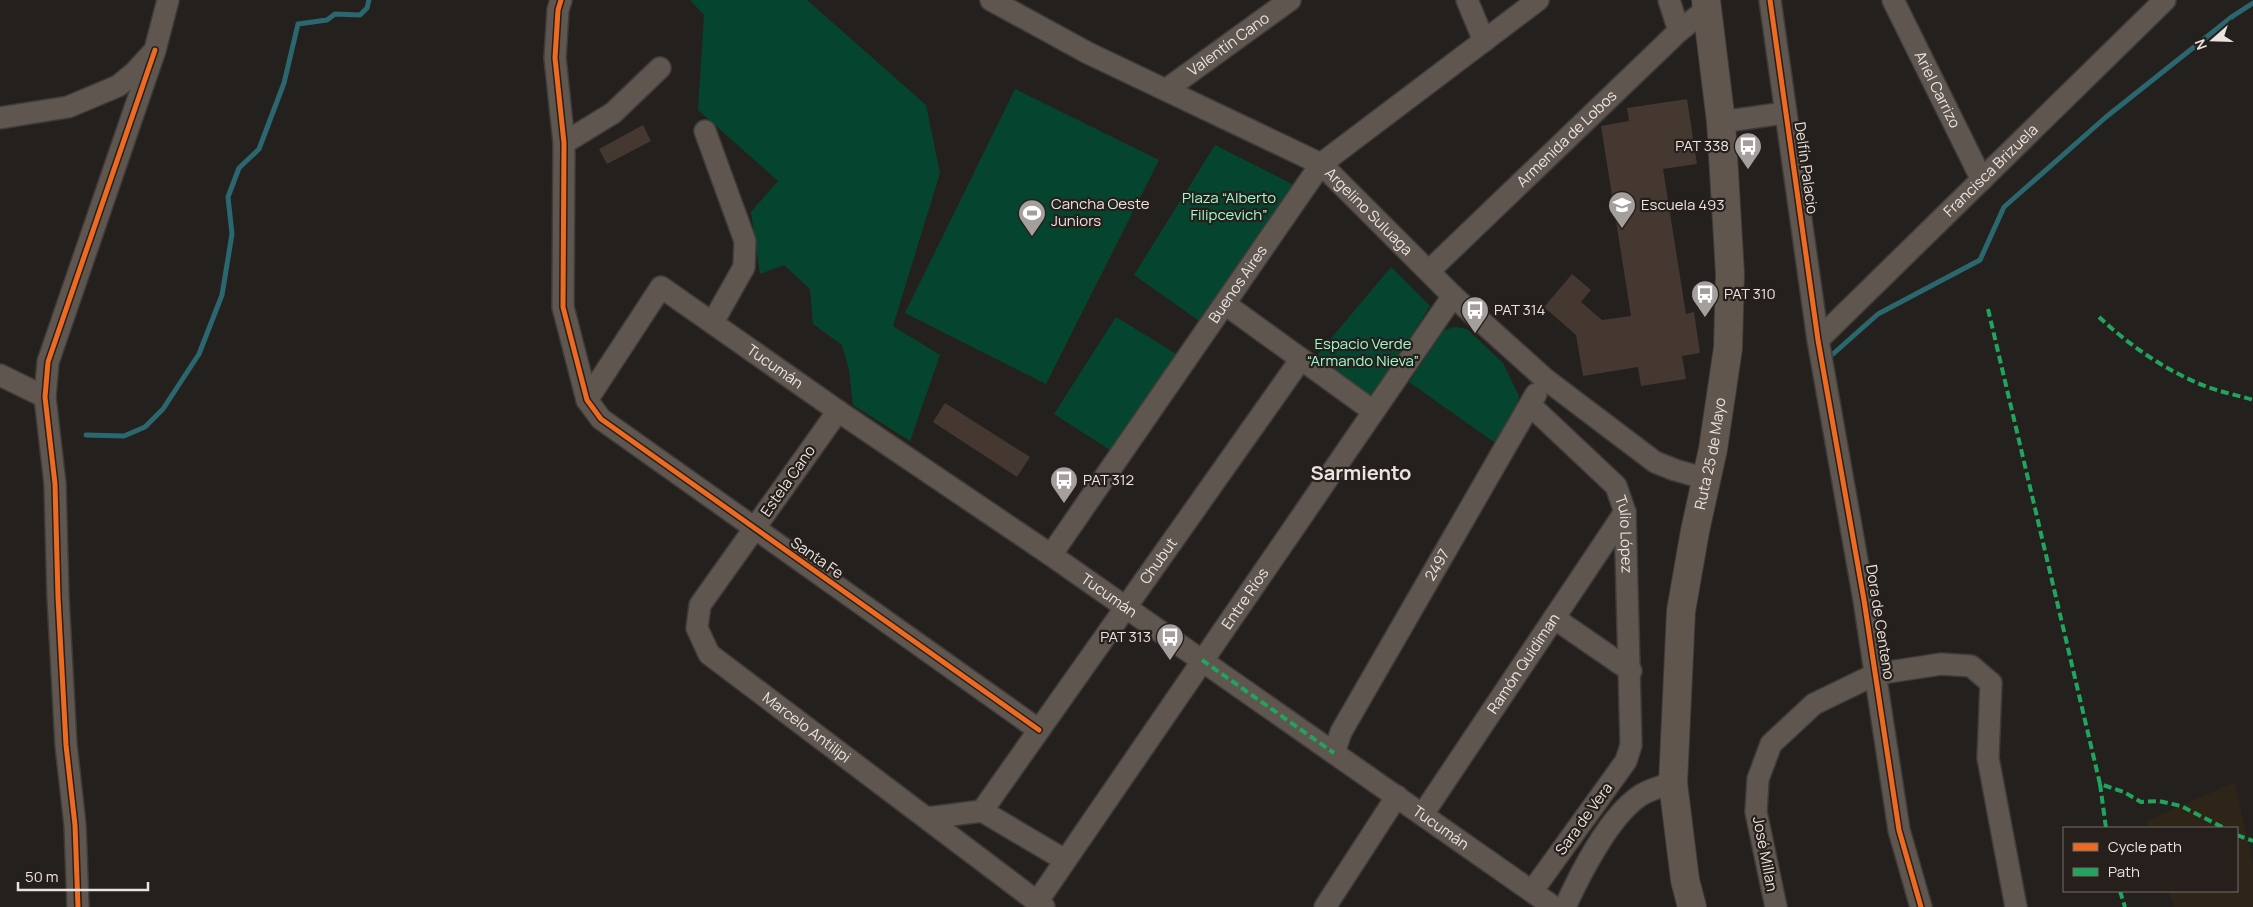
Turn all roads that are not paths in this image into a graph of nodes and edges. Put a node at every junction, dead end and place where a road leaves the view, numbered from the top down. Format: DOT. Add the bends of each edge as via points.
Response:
graph roads {
  1 [pos="168,0"];
  2 [pos="561,0"];
  3 [pos="991,0"];
  4 [pos="1290,0"];
  5 [pos="1467,0"];
  6 [pos="1538,0"];
  7 [pos="1669,0"];
  8 [pos="1770,0"];
  9 [pos="1893,0"];
  10 [pos="2165,0"];
  11 [pos="1707,4"];
  12 [pos="1679,31"];
  13 [pos="1484,41"];
  14 [pos="155,50"];
  15 [pos="660,68"];
  16 [pos="1166,89"];
  17 [pos="1786,112"];
  18 [pos="0,118"];
  19 [pos="1721,122"];
  20 [pos="705,131"];
  21 [pos="564,143"];
  22 [pos="1321,164"];
  23 [pos="1982,180"];
  24 [pos="1429,271"];
  25 [pos="1453,296"];
  26 [pos="1224,304"];
  27 [pos="713,322"];
  28 [pos="1818,340"];
  29 [pos="1301,359"];
  30 [pos="0,375"];
  31 [pos="1544,378"];
  32 [pos="45,396"];
  33 [pos="587,400"];
  34 [pos="1530,405"];
  35 [pos="838,411"];
  36 [pos="1373,411"];
  37 [pos="1707,479"];
  38 [pos="1625,512"];
  39 [pos="754,528"];
  40 [pos="1051,555"];
  41 [pos="1126,607"];
  42 [pos="1554,618"];
  43 [pos="697,628"];
  44 [pos="1202,660"];
  45 [pos="1630,671"];
  46 [pos="1876,674"];
  47 [pos="1039,730"];
  48 [pos="1632,746"];
  49 [pos="1334,753"];
  50 [pos="1673,783"];
  51 [pos="1397,796"];
  52 [pos="982,811"];
  53 [pos="1423,814"];
  54 [pos="927,818"];
  55 [pos="1065,860"];
  56 [pos="1533,890"];
  57 [pos="1040,904"];
  58 [pos="78,907"];
  59 [pos="1325,907"];
  60 [pos="1554,907"];
  61 [pos="1565,907"];
  62 [pos="1692,907"];
  63 [pos="1776,907"];
  64 [pos="1921,907"];
  65 [pos="2016,907"];
  1 -- 14 [label="street"];
  2 -- 21 [label="street" via="554,58"];
  3 -- 16 [label="street, Argelino Suluaga" via="1088,53"];
  4 -- 16 [label="street, Valentín Cano"];
  5 -- 13 [label="street"];
  6 -- 13 [label="street, Buenos Aires"];
  7 -- 12 [label="street"];
  8 -- 17 [label="street, Delfín Palacio"];
  9 -- 23 [label="street, Ariel Carrizo"];
  10 -- 23 [label="street, Francisca Brizuela"];
  11 -- 12 [label="street, Armenida de Lobos"];
  11 -- 19 [label="main road, Ruta 25 de Mayo"];
  12 -- 24 [label="street, Armenida de Lobos"];
  13 -- 22 [label="street, Buenos Aires"];
  14 -- 18 [label="street" via="118,86 95,97 68,107"];
  14 -- 32 [label="street" via="48,362"];
  15 -- 21 [label="street" via="613,113"];
  16 -- 22 [label="street, Argelino Suluaga"];
  17 -- 19 [label="street"];
  17 -- 28 [label="street, Delfín Palacio"];
  19 -- 37 [label="main road, Ruta 25 de Mayo" via="1730,273 1728,339 1714,450"];
  20 -- 27 [label="street" via="746,241 744,266"];
  21 -- 33 [label="street" via="564,307"];
  22 -- 24 [label="street, Argelino Suluaga"];
  22 -- 26 [label="street, Buenos Aires"];
  23 -- 28 [label="street, Francisca Brizuela"];
  24 -- 25 [label="street, Argelino Suluaga"];
  25 -- 31 [label="street, Argelino Suluaga"];
  25 -- 36 [label="street, Entre Ríos"];
  26 -- 29 [label="street"];
  26 -- 40 [label="street, Buenos Aires"];
  27 -- 33 [label="street, Tucumán" via="661,287"];
  27 -- 35 [label="street, Tucumán"];
  28 -- 46 [label="street, Dora de Centeno"];
  29 -- 36 [label="street"];
  29 -- 41 [label="street, Chubut"];
  30 -- 32 [label="street"];
  31 -- 34 [label="street, 2497"];
  31 -- 37 [label="street, Argelino Suluaga" via="1655,462"];
  32 -- 58 [label="street" via="55,484 58,607"];
  33 -- 39 [label="street, Santa Fe" via="601,419"];
  34 -- 38 [label="street, Tulio López" via="1616,486"];
  34 -- 49 [label="street, 2497" via="1341,732"];
  35 -- 39 [label="street, Estela Cano"];
  35 -- 40 [label="street, Tucumán"];
  36 -- 44 [label="street, Entre Ríos"];
  37 -- 50 [label="main road, Ruta 25 de Mayo" via="1681,611"];
  38 -- 42 [label="street, Ramón Quidiman"];
  38 -- 45 [label="street, Tulio López"];
  39 -- 43 [label="street, Estela Cano" via="700,605"];
  39 -- 47 [label="street, Santa Fe"];
  40 -- 41 [label="street, Tucumán"];
  41 -- 44 [label="street, Tucumán"];
  41 -- 47 [label="street, Chubut"];
  42 -- 45 [label="street"];
  42 -- 53 [label="street, Ramón Quidiman"];
  43 -- 54 [label="street, Marcelo Antilipi" via="709,654"];
  44 -- 49 [label="street, Tucumán"];
  44 -- 55 [label="street, Entre Ríos"];
  45 -- 48 [label="street, Tulio López"];
  46 -- 63 [label="street, José Millan" via="1814,704 1771,744 1758,779 1756,812"];
  46 -- 64 [label="street, Dora de Centeno" via="1899,830"];
  46 -- 65 [label="street" via="1941,664 1971,666 1991,683 1988,758"];
  47 -- 52 [label="street, Chubut"];
  48 -- 56 [label="street, Sara de Vera" via="1626,761"];
  49 -- 51 [label="street, Tucumán"];
  50 -- 61 [label="street" via="1644,793 1621,814 1586,862"];
  50 -- 62 [label="main road, Ruta 25 de Mayo" via="1685,880"];
  51 -- 53 [label="street, Tucumán"];
  51 -- 59 [label="street"];
  52 -- 54 [label="street"];
  52 -- 55 [label="street"];
  53 -- 56 [label="street, Tucumán"];
  54 -- 57 [label="street, Marcelo Antilipi"];
  55 -- 57 [label="street, Entre Ríos"];
  56 -- 60 [label="street, Tucumán"];
}
